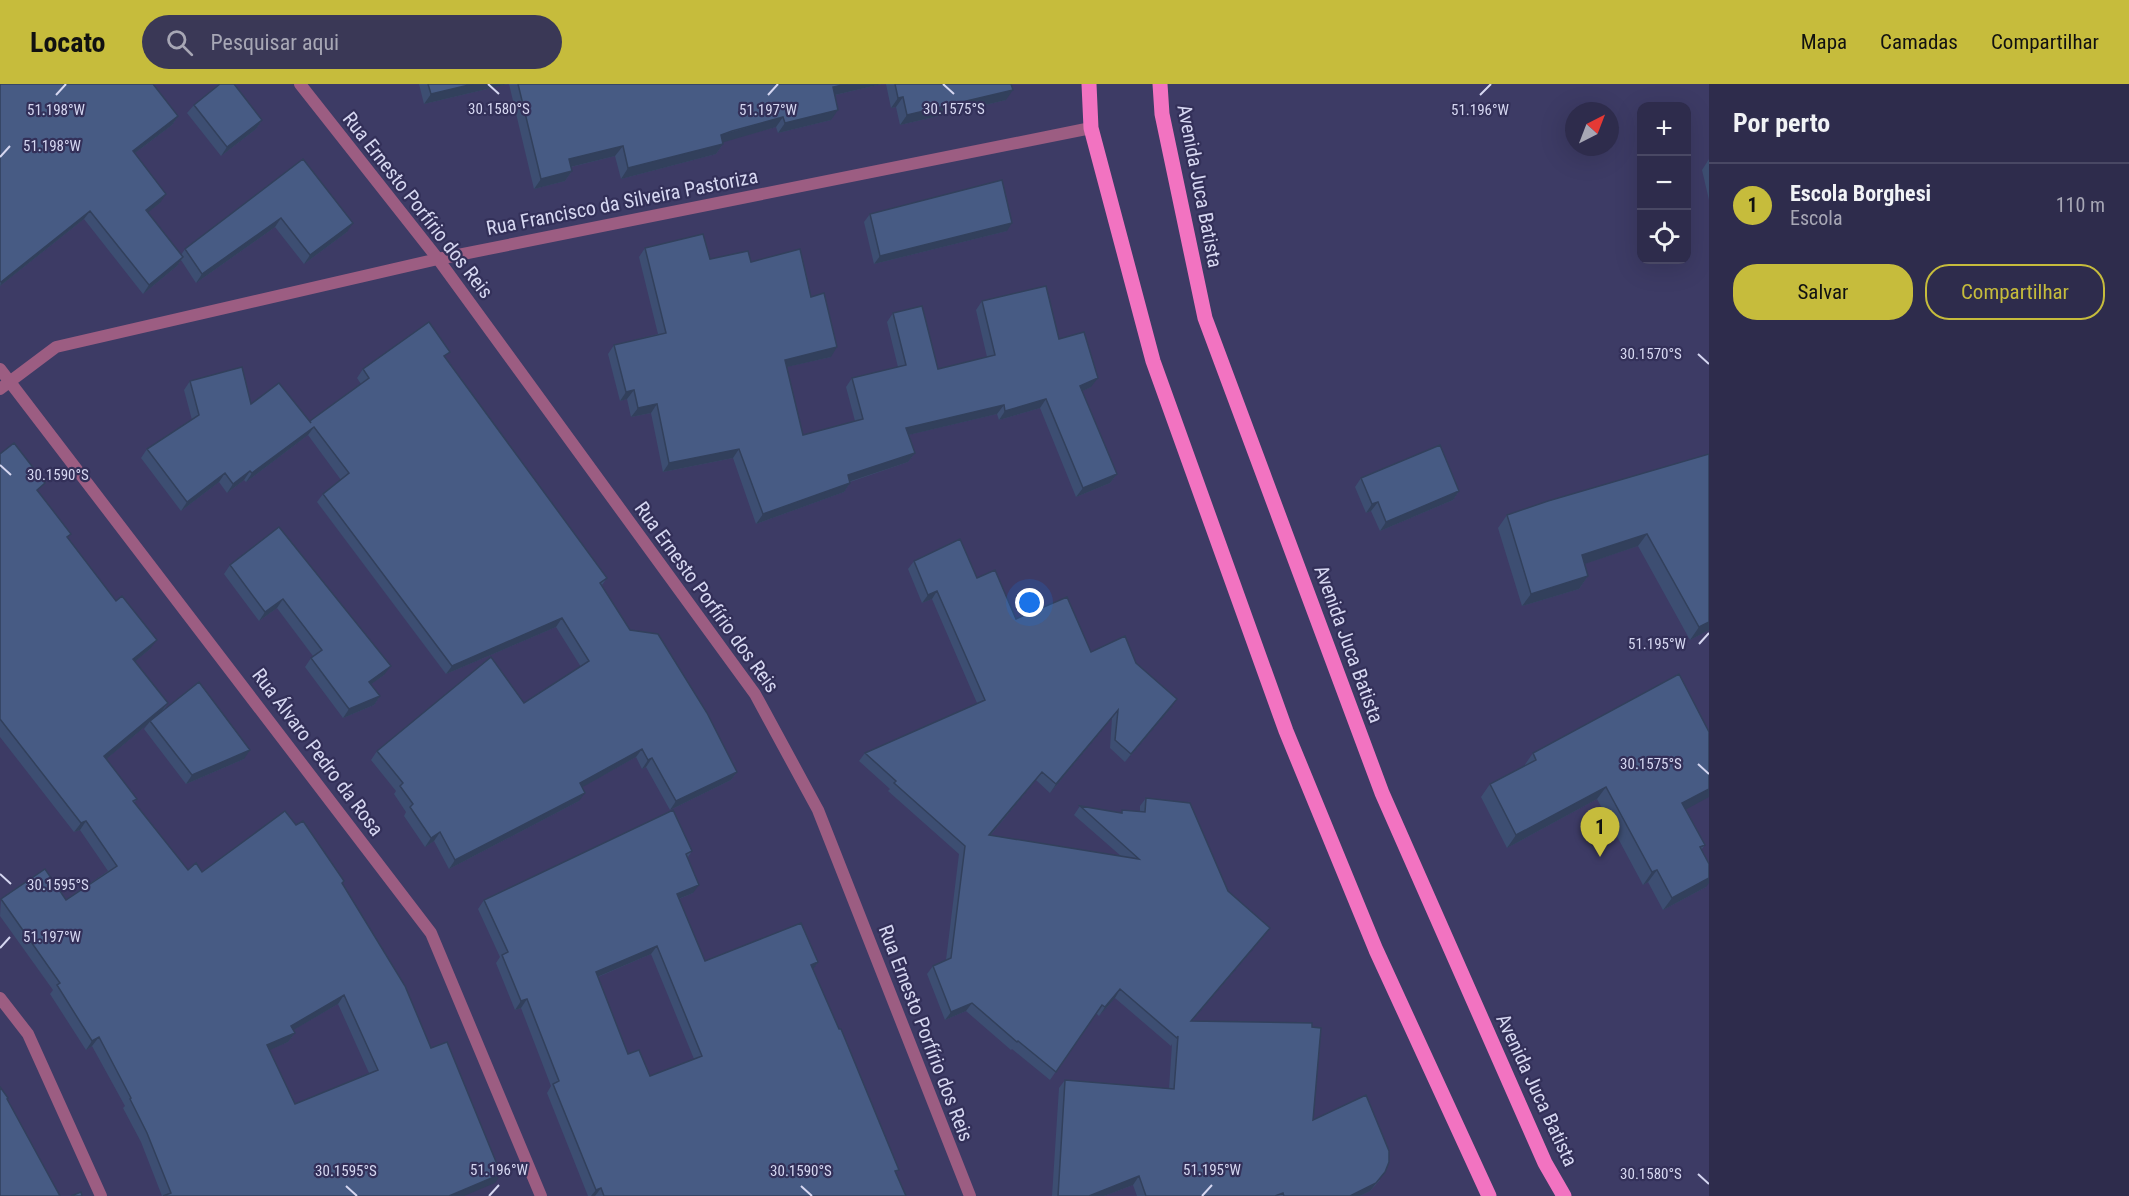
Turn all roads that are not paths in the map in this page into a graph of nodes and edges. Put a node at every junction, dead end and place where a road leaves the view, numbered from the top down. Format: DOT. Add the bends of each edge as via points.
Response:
graph roads {
  1 [pos="300,84"];
  2 [pos="1089,84"];
  3 [pos="1161,84"];
  4 [pos="1091,128"];
  5 [pos="438,260"];
  6 [pos="0,369"];
  7 [pos="5,385"];
  8 [pos="0,998"];
  9 [pos="101,1196"];
  10 [pos="541,1196"];
  11 [pos="970,1196"];
  12 [pos="1489,1196"];
  13 [pos="1564,1196"];
  1 -- 5 [label="street, Rua Ernesto Porfírio dos Reis"];
  2 -- 4 [label="main road"];
  3 -- 13 [label="main road, Avenida Juca Batista" via="1162,114 1205,318 1382,793 1545,1163"];
  4 -- 5 [label="street, Rua Francisco da Silveira Pastoriza"];
  4 -- 12 [label="main road" via="1153,361 1286,731 1376,950"];
  5 -- 7 [label="street, Rua Francisco da Silveira Pastoriza" via="56,347"];
  5 -- 11 [label="street, Rua Ernesto Porfírio dos Reis" via="755,694 818,810"];
  6 -- 7 [label="street, Rua Álvaro Pedro da Rosa"];
  7 -- 10 [label="street, Rua Álvaro Pedro da Rosa" via="431,933"];
  8 -- 9 [label="street" via="28,1034"];
}
